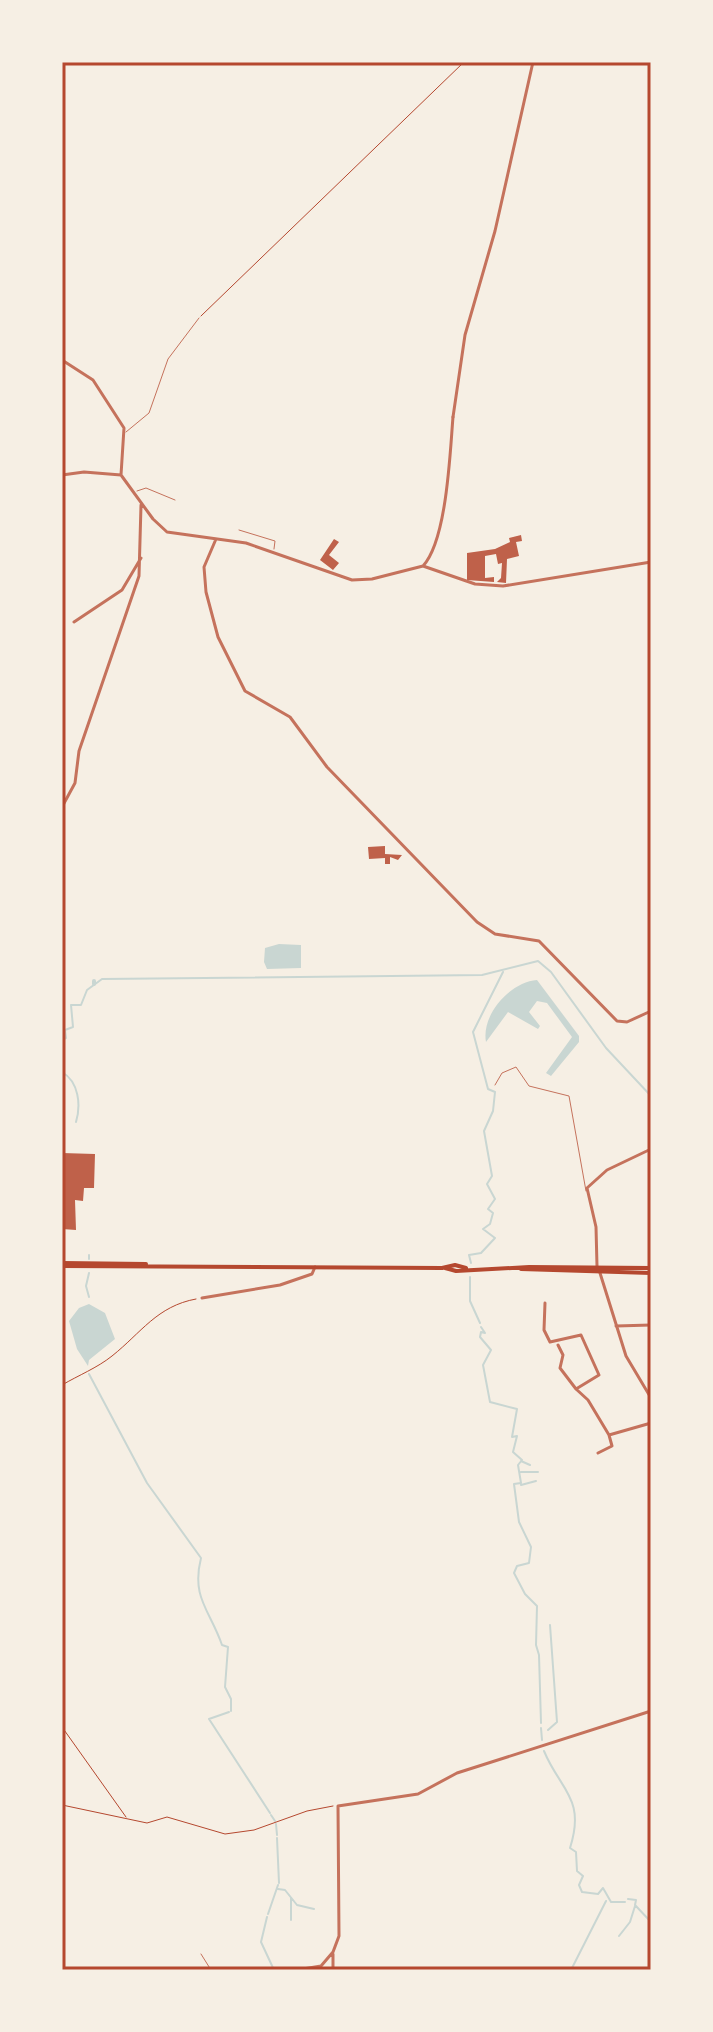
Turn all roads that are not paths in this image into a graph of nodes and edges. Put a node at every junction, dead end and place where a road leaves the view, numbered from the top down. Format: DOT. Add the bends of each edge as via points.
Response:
graph roads {
  1 [pos="533,62"];
  2 [pos="199,318"];
  3 [pos="62,360"];
  4 [pos="126,432"];
  5 [pos="62,475"];
  6 [pos="121,475"];
  7 [pos="135,493"];
  8 [pos="175,500"];
  9 [pos="141,505"];
  10 [pos="239,530"];
  11 [pos="216,539"];
  12 [pos="273,552"];
  13 [pos="141,558"];
  14 [pos="429,559"];
  15 [pos="651,562"];
  16 [pos="423,566"];
  17 [pos="434,567"];
  18 [pos="74,622"];
  19 [pos="62,807"];
  20 [pos="651,1011"];
  21 [pos="495,1085"];
  22 [pos="651,1149"];
  23 [pos="586,1191"];
  24 [pos="62,1265"];
  25 [pos="315,1267"];
  26 [pos="598,1270"];
  27 [pos="651,1270"];
  28 [pos="202,1298"];
  29 [pos="545,1303"];
  30 [pos="651,1325"];
  31 [pos="616,1326"];
  32 [pos="557,1343"];
  33 [pos="576,1389"];
  34 [pos="651,1398"];
  35 [pos="651,1423"];
  36 [pos="609,1435"];
  37 [pos="598,1453"];
  38 [pos="651,1711"];
  39 [pos="333,1952"];
  40 [pos="201,1954"];
  41 [pos="323,1964"];
  42 [pos="211,1970"];
  43 [pos="297,1970"];
  44 [pos="333,1970"];
  1 -- 14 [label="street" via="503,201 465,335 445,503"];
  2 -- 4 [label="lane" via="168,359 149,413"];
  3 -- 4 [label="street" via="93,380"];
  4 -- 6 [label="street"];
  5 -- 6 [label="street"];
  6 -- 7 [label="street"];
  7 -- 8 [label="lane" via="146,488"];
  7 -- 9 [label="street"];
  9 -- 11 [label="street" via="167,532"];
  9 -- 13 [label="street"];
  10 -- 12 [label="lane" via="275,541"];
  11 -- 12 [label="street"];
  11 -- 20 [label="street" via="204,567 206,592 218,637 248,695 290,717 369,814 483,927 539,941 617,1021"];
  12 -- 16 [label="street" via="352,580"];
  13 -- 18 [label="street" via="122,590"];
  13 -- 19 [label="street" via="79,751 75,783"];
  14 -- 16 [label="street"];
  14 -- 17 [label="street"];
  15 -- 17 [label="street" via="503,586 475,584"];
  16 -- 17 [label="street"];
  21 -- 23 [label="lane" via="502,1073 516,1067 528,1086 569,1096"];
  22 -- 23 [label="street" via="607,1170"];
  23 -- 26 [label="street" via="596,1227"];
  24 -- 25 [label="main road"];
  25 -- 26 [label="main road"];
  25 -- 28 [label="street" via="312,1274 282,1284"];
  26 -- 27 [label="main road"];
  26 -- 31 [label="street"];
  29 -- 32 [label="street" via="544,1330 550,1342"];
  30 -- 31 [label="street"];
  31 -- 34 [label="street" via="629,1363"];
  32 -- 33 [label="street" via="563,1355 560,1368"];
  32 -- 33 [label="street" via="581,1335 599,1375"];
  33 -- 36 [label="street"];
  35 -- 36 [label="street"];
  36 -- 37 [label="street" via="612,1446"];
  38 -- 39 [label="street" via="457,1773 418,1794 338,1806 339,1932"];
  39 -- 41 [label="street"];
  39 -- 44 [label="street"];
  40 -- 42 [label="lane"];
  41 -- 43 [label="street"];
  41 -- 44 [label="street"];
}
